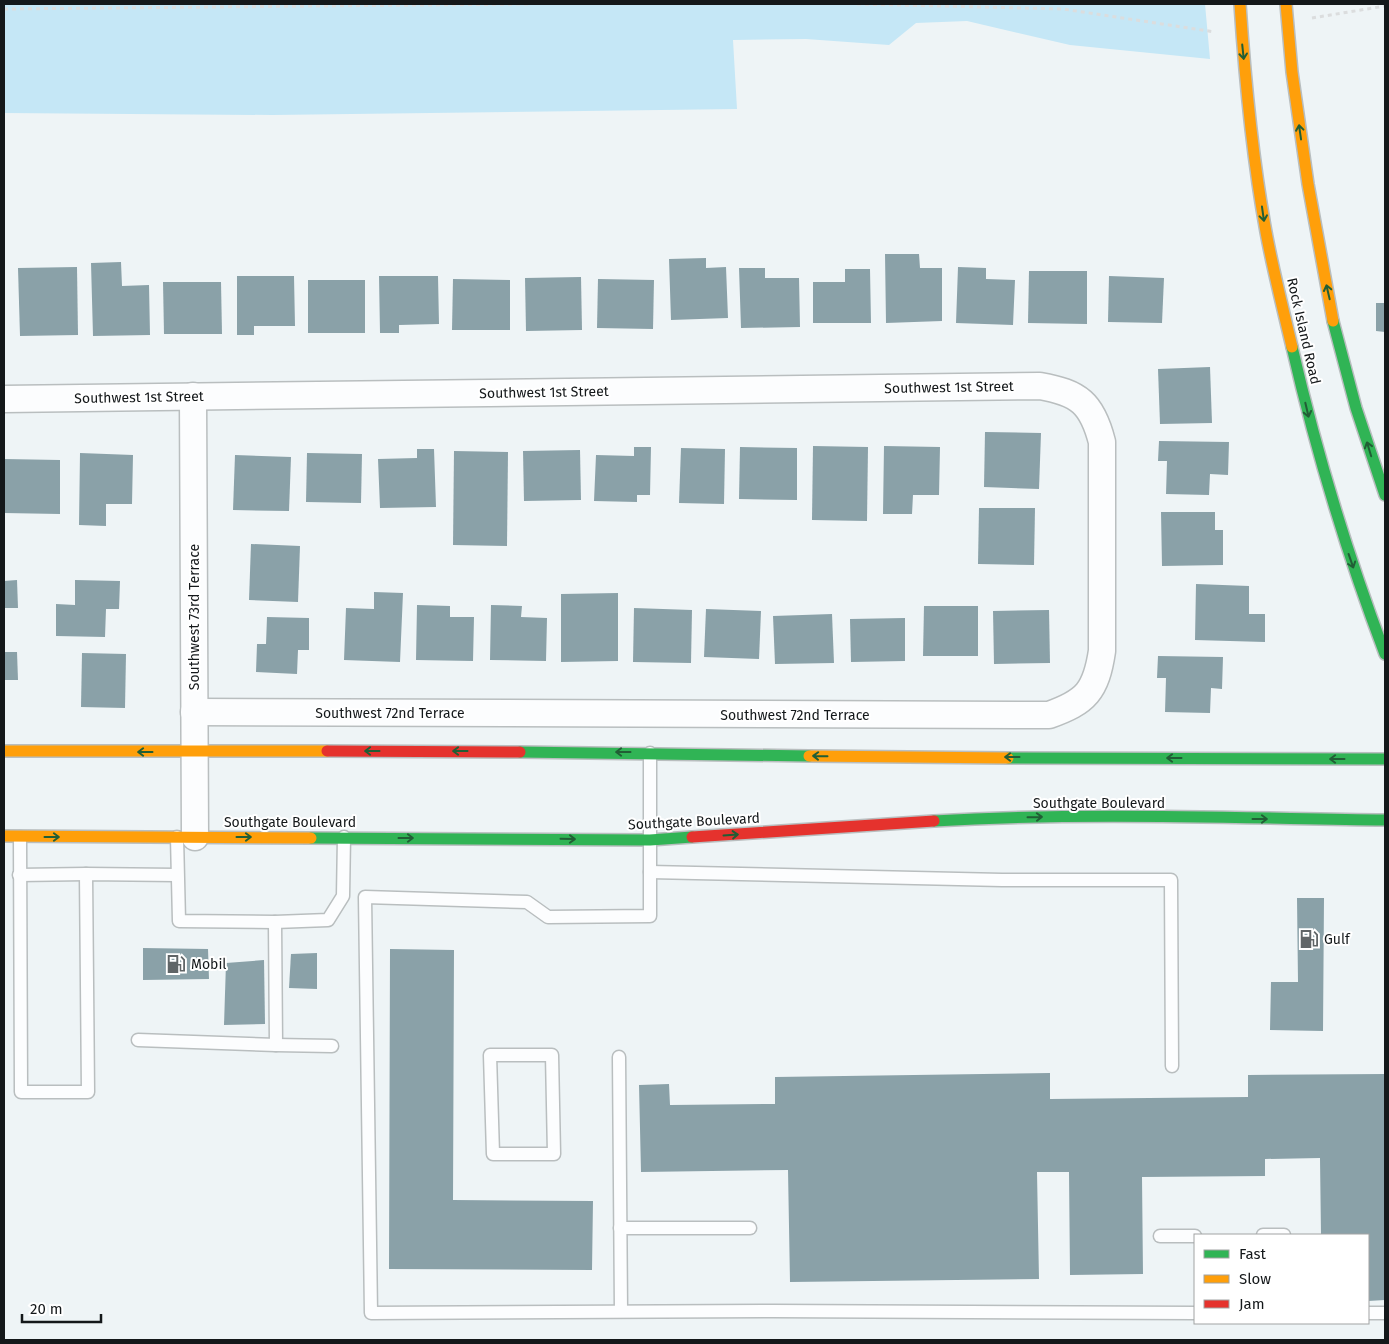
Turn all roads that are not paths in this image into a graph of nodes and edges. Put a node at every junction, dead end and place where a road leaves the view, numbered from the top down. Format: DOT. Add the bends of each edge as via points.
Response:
graph roads {
  1 [pos="1240,4"];
  2 [pos="1286,4"];
  3 [pos="193,396"];
  4 [pos="4,399"];
  5 [pos="1082,400"];
  6 [pos="1385,495"];
  7 [pos="1385,654"];
  8 [pos="194,712"];
  9 [pos="4,751"];
  10 [pos="194,752"];
  11 [pos="650,753"];
  12 [pos="1385,759"];
  13 [pos="1385,820"];
  14 [pos="4,836"];
  15 [pos="20,836"];
  16 [pos="186,837"];
  17 [pos="344,837"];
  18 [pos="650,840"];
  19 [pos="650,872"];
  20 [pos="86,874"];
  21 [pos="19,875"];
  22 [pos="177,875"];
  23 [pos="342,896"];
  24 [pos="365,897"];
  25 [pos="275,922"];
  26 [pos="138,1040"];
  27 [pos="276,1045"];
  28 [pos="332,1046"];
  29 [pos="552,1055"];
  30 [pos="619,1057"];
  31 [pos="1172,1066"];
  32 [pos="620,1228"];
  33 [pos="750,1228"];
  34 [pos="1160,1236"];
  35 [pos="1194,1236"];
  36 [pos="621,1311"];
  37 [pos="1194,1313"];
  38 [pos="1369,1313"];
  39 [pos="1385,1313"];
  1 -- 7 [label="main road, Rock Island Road, one-way" via="1252,135 1266,231 1286,326 1335,514"];
  6 -- 2 [label="main road, one-way" via="1347,377 1325,281 1308,186"];
  3 -- 4 [label="street, Southwest 1st Street"];
  3 -- 5 [label="street, Southwest 1st Street" via="1040,386 1060,390"];
  3 -- 8 [label="street, Southwest 73rd Terrace"];
  5 -- 8 [label="street, Southwest 72nd Terrace" via="1094,418 1102,442 1102,651 1094,684 1084,699 1049,716"];
  8 -- 10 [label="street, Southwest 73rd Terrace"];
  10 -- 9 [label="main road, one-way"];
  11 -- 10 [label="main road, one-way"];
  10 -- 16 [label="street, Southwest 73rd Terrace"];
  12 -- 11 [label="main road, one-way"];
  11 -- 18 [label="lane"];
  18 -- 13 [label="main road, Southgate Boulevard, one-way" via="987,818"];
  14 -- 15 [label="main road, Southgate Boulevard"];
  15 -- 16 [label="main road, Southgate Boulevard, one-way"];
  15 -- 21 [label="lane"];
  16 -- 17 [label="main road, Southgate Boulevard, one-way"];
  16 -- 22 [label="lane"];
  17 -- 18 [label="main road, Southgate Boulevard, one-way"];
  17 -- 23 [label="lane"];
  18 -- 19 [label="lane"];
  19 -- 24 [label="lane" via="650,916 548,917 527,902"];
  19 -- 31 [label="lane" via="1002,880 1171,880"];
  20 -- 21 [label="lane"];
  20 -- 21 [label="lane" via="88,1092 20,1092"];
  20 -- 22 [label="lane"];
  22 -- 25 [label="lane" via="179,921"];
  23 -- 24 [label="lane"];
  23 -- 25 [label="lane" via="328,920"];
  24 -- 36 [label="lane" via="370,1313"];
  25 -- 27 [label="lane"];
  26 -- 27 [label="lane"];
  27 -- 28 [label="lane"];
  29 -- 29 [label="lane" via="490,1055 493,1154 554,1154"];
  30 -- 32 [label="lane"];
  32 -- 33 [label="lane"];
  32 -- 36 [label="lane"];
  34 -- 35 [label="lane"];
  36 -- 37 [label="lane"];
  38 -- 39 [label="lane"];
}
